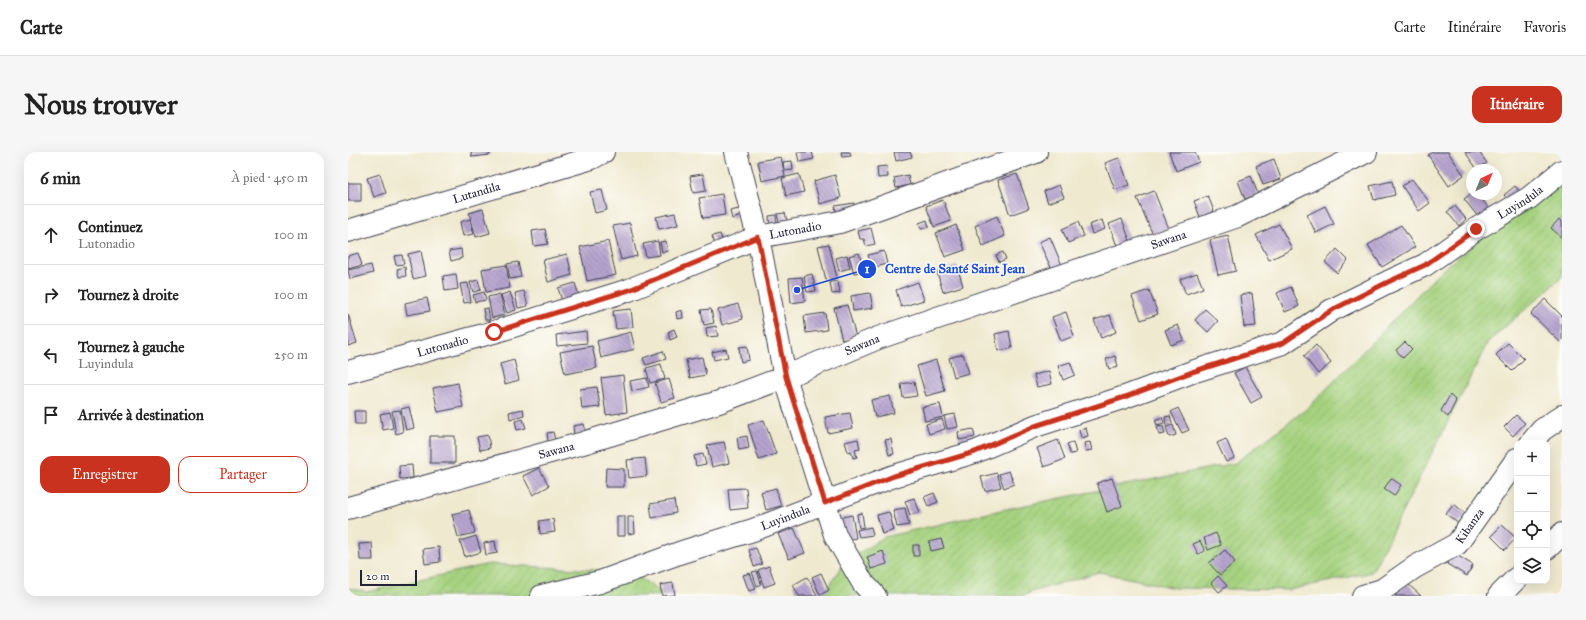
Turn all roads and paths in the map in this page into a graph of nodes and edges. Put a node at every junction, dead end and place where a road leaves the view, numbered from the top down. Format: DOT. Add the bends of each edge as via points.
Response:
graph roads {
  1 [pos="603,152"];
  2 [pos="736,152"];
  3 [pos="1036,152"];
  4 [pos="1366,152"];
  5 [pos="1562,171"];
  6 [pos="348,231"];
  7 [pos="758,237"];
  8 [pos="348,372"];
  9 [pos="786,377"];
  10 [pos="1562,416"];
  11 [pos="1534,440"];
  12 [pos="1514,463"];
  13 [pos="825,503"];
  14 [pos="348,508"];
  15 [pos="1562,534"];
  16 [pos="1550,545"];
  17 [pos="1514,581"];
  18 [pos="542,596"];
  19 [pos="875,596"];
  20 [pos="1363,596"];
  21 [pos="1499,596"];
  1 -- 6 [label="street, Lutandila" via="592,158"];
  2 -- 7 [label="street"];
  3 -- 7 [label="street, Lutonadio" via="840,222"];
  4 -- 9 [label="street, Sawana" via="1238,216 878,338"];
  5 -- 13 [label="street, Luyindula" via="1529,198 1476,229 1425,265 1332,310 1283,343 1035,426 975,452 894,476"];
  7 -- 8 [label="street, Lutonadio" via="629,290 494,332"];
  7 -- 9 [label="street"];
  9 -- 13 [label="street"];
  9 -- 14 [label="street, Sawana" via="719,402"];
  10 -- 11 [label="street" via="1542,430"];
  12 -- 20 [label="street, Kibanza" via="1457,544 1415,567 1382,590"];
  13 -- 18 [label="street, Luyindula" via="600,582"];
  13 -- 19 [label="street" via="835,535 863,583"];
  15 -- 16 [label="street"];
  17 -- 21 [label="street"];
}
